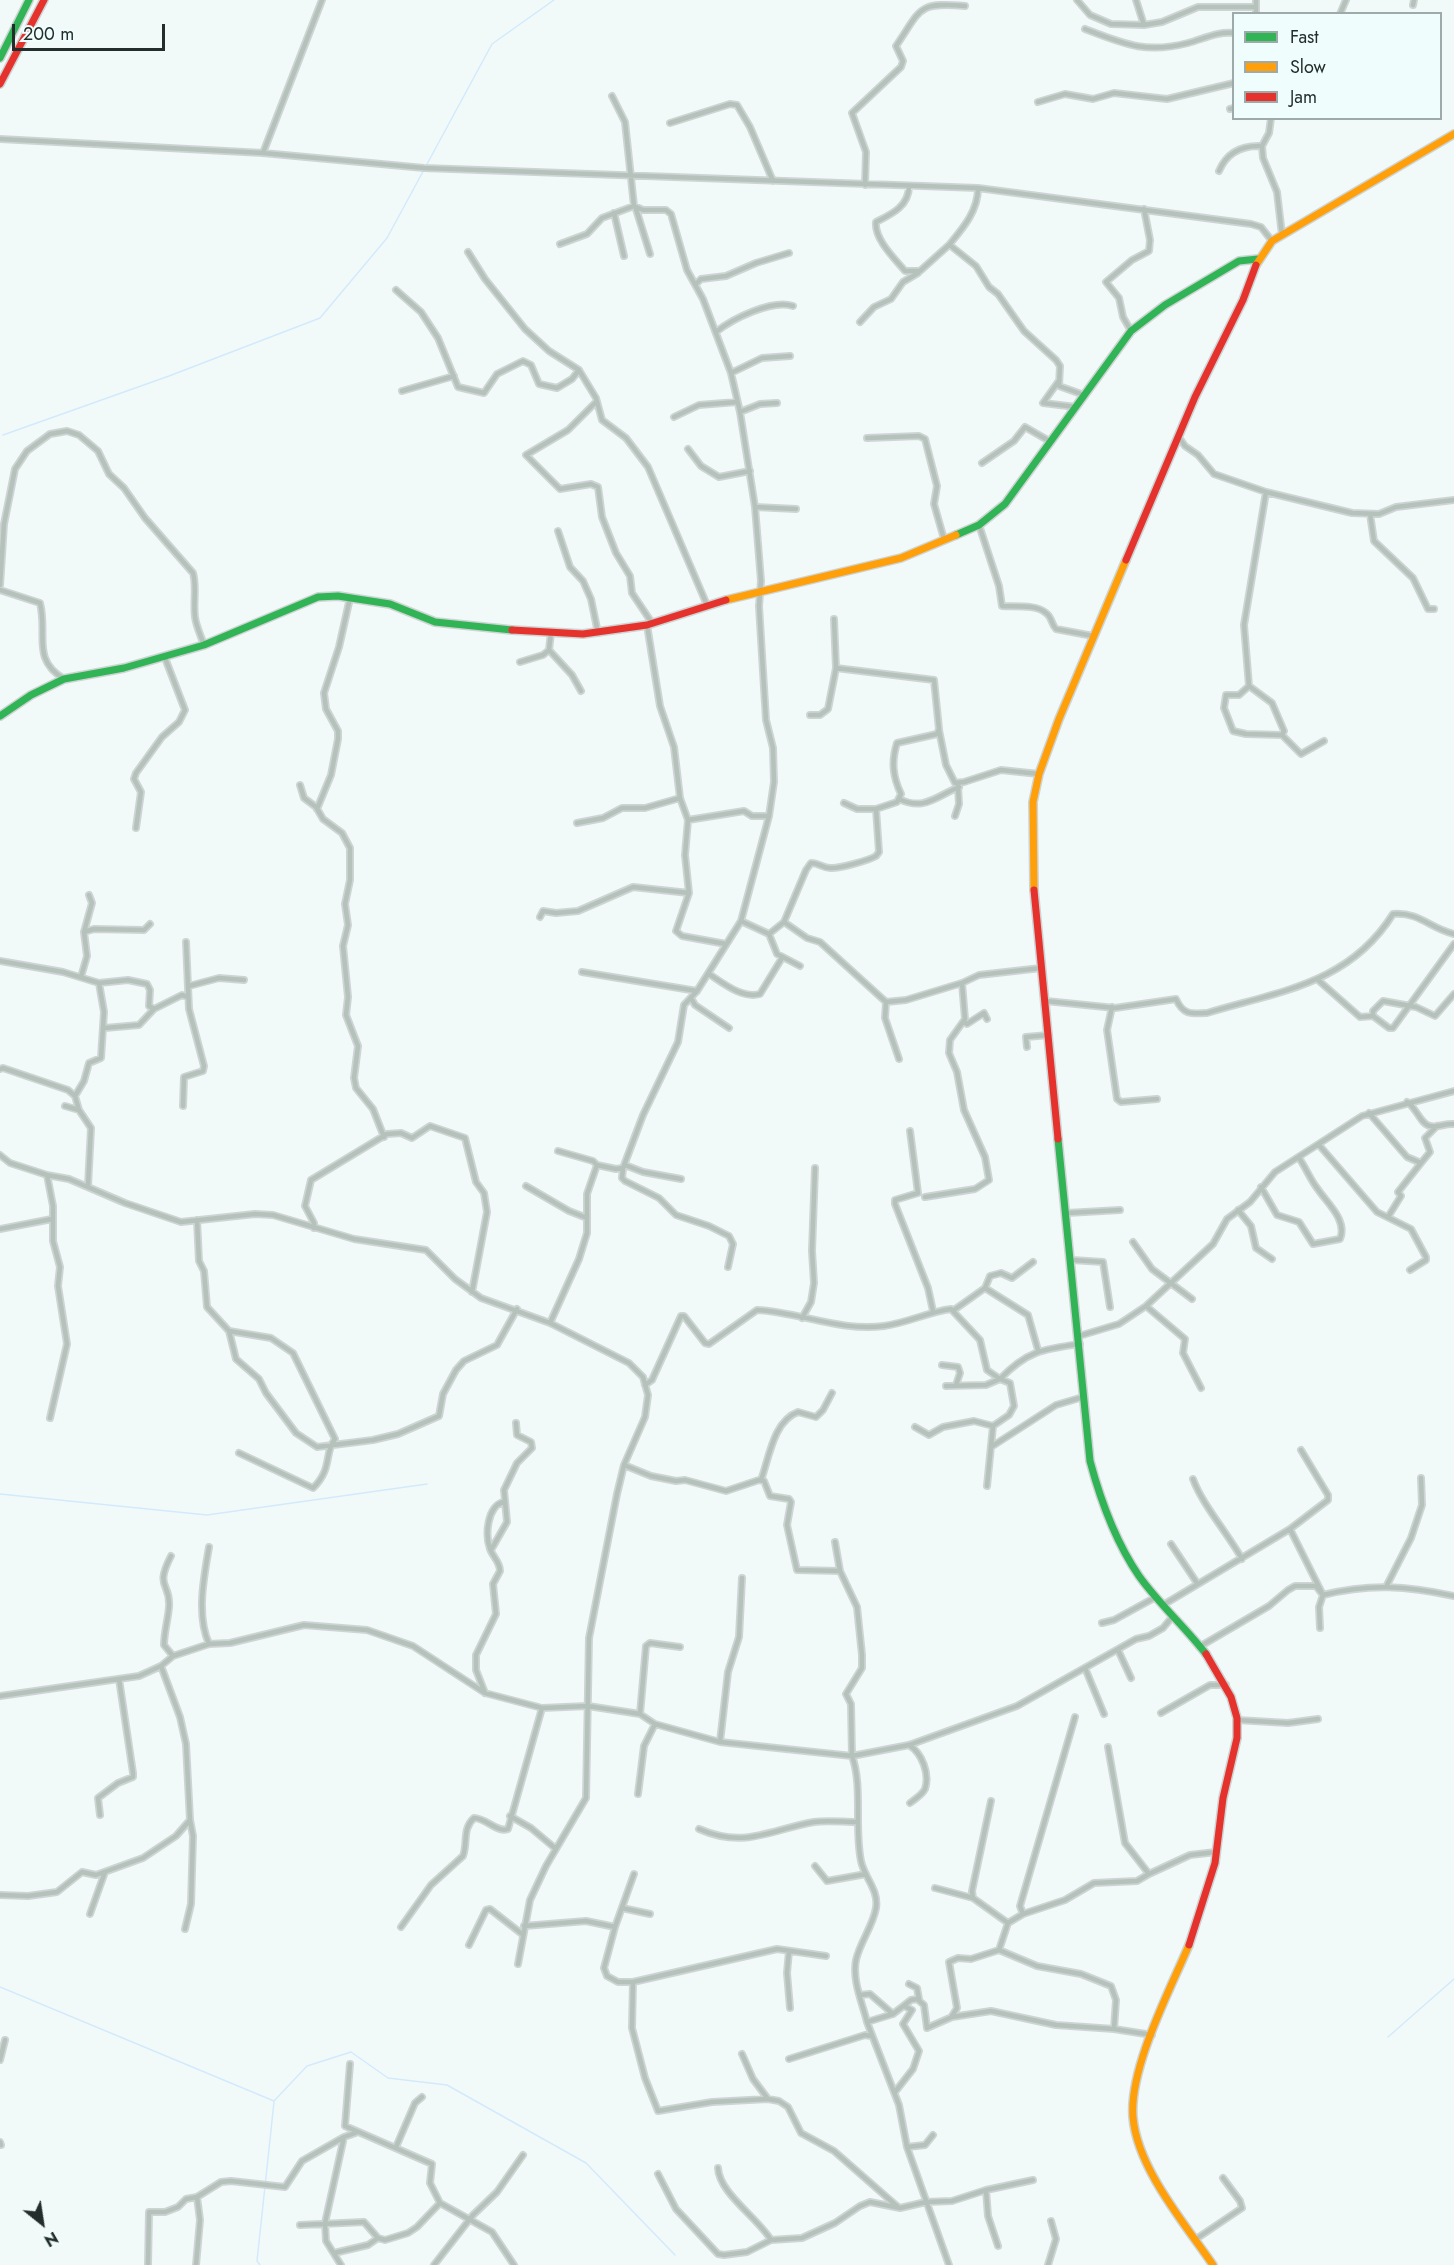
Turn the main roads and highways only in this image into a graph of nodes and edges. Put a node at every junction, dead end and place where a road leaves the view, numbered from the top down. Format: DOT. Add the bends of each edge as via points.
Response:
graph roads {
  1 [pos="29,0"];
  2 [pos="44,0"];
  3 [pos="0,58"];
  4 [pos="0,84"];
  5 [pos="1454,134"];
  6 [pos="1258,259"];
  7 [pos="0,716"];
  8 [pos="1212,2265"];
  1 -- 3 [label="main road"];
  2 -- 4 [label="main road"];
  5 -- 6 [label="main road" via="1272,241"];
  6 -- 7 [label="main road" via="1239,261 1165,304 1131,331 1010,498 979,525 882,564 707,605 650,624 598,633 489,629 435,622 390,604 318,597 165,658 64,679"];
  6 -- 8 [label="main road" via="1093,636 1039,774 1031,832 1090,1461 1121,1549 1226,1684 1237,1720 1232,1770 1223,1797 1216,1852 1200,1918 1153,2035 1133,2095 1132,2116 1149,2169"];
}
